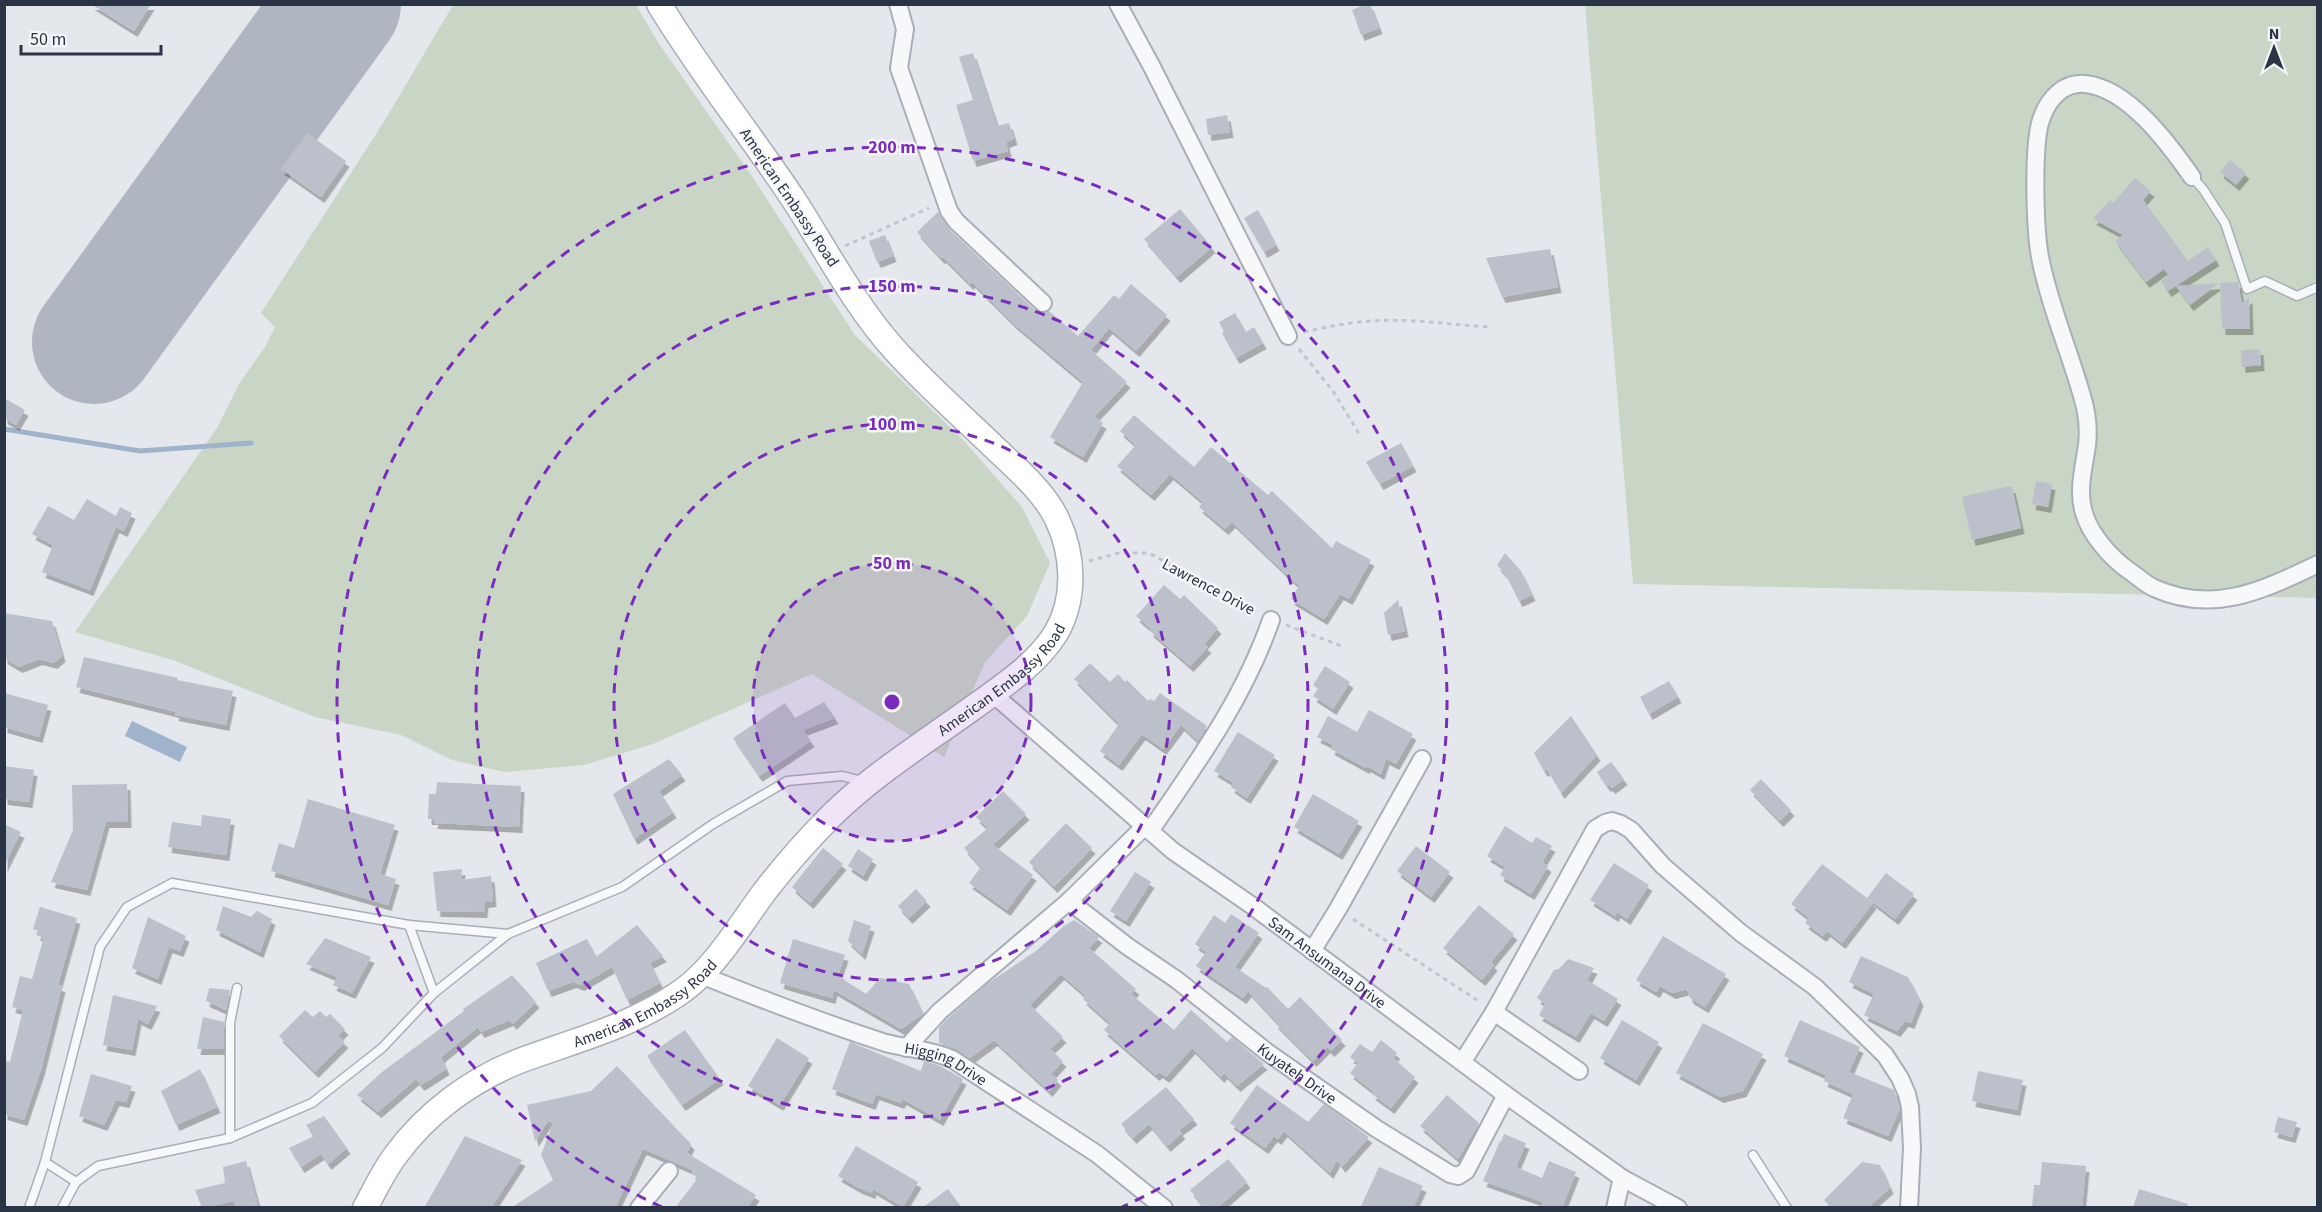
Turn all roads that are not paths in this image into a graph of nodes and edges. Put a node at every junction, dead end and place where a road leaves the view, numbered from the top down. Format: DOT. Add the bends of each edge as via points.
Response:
graph roads {
  1 [pos="659,4"];
  2 [pos="898,4"];
  3 [pos="1118,4"];
  4 [pos="2192,177"];
  5 [pos="2318,287"];
  6 [pos="1043,303"];
  7 [pos="1288,336"];
  8 [pos="2318,564"];
  9 [pos="1271,620"];
  10 [pos="993,694"];
  11 [pos="1422,759"];
  12 [pos="869,783"];
  13 [pos="1148,829"];
  14 [pos="1069,901"];
  15 [pos="409,925"];
  16 [pos="508,934"];
  17 [pos="1312,951"];
  18 [pos="701,975"];
  19 [pos="237,988"];
  20 [pos="434,993"];
  21 [pos="1494,1012"];
  22 [pos="906,1048"];
  23 [pos="1463,1061"];
  24 [pos="1579,1071"];
  25 [pos="1506,1095"];
  26 [pos="230,1138"];
  27 [pos="1753,1155"];
  28 [pos="45,1162"];
  29 [pos="669,1171"];
  30 [pos="1622,1178"];
  31 [pos="76,1182"];
  32 [pos="29,1208"];
  33 [pos="62,1208"];
  34 [pos="365,1208"];
  35 [pos="639,1208"];
  36 [pos="1164,1208"];
  37 [pos="1615,1208"];
  38 [pos="1678,1208"];
  39 [pos="1787,1208"];
  40 [pos="1909,1208"];
  1 -- 10 [label="street, American Embassy Road" via="875,325 893,348 1048,502 1065,539 1070,566 1068,607 1053,638 1035,659"];
  2 -- 6 [label="street" via="905,30 899,68 949,211"];
  3 -- 7 [label="street"];
  4 -- 5 [label="lane" via="2225,223 2247,289 2265,281 2297,296"];
  4 -- 8 [label="street" via="2151,126 2103,87 2072,84 2054,96 2042,116 2036,171 2040,255 2087,412 2084,514 2097,538 2118,563 2153,588 2195,601 2240,597"];
  9 -- 13 [label="street" via="1259,655 1232,707 1209,746"];
  10 -- 12 [label="street, American Embassy Road"];
  10 -- 13 [label="street, Sam Ansumana Drive"];
  11 -- 17 [label="street"];
  12 -- 16 [label="lane" via="842,776 787,781 713,824 622,887"];
  12 -- 18 [label="street, American Embassy Road" via="796,853"];
  13 -- 14 [label="street"];
  13 -- 17 [label="street, Sam Ansumana Drive"];
  14 -- 22 [label="street" via="940,1011"];
  14 -- 25 [label="street, Kuyateh Drive" via="1267,1052 1377,1129 1450,1174 1458,1176 1466,1171"];
  15 -- 16 [label="lane"];
  15 -- 20 [label="lane"];
  15 -- 28 [label="lane" via="172,883 127,907 100,947"];
  16 -- 20 [label="lane"];
  17 -- 23 [label="street, Sam Ansumana Drive"];
  18 -- 22 [label="street, Higging Drive" via="782,1008"];
  18 -- 34 [label="street, American Embassy Road" via="680,992 620,1026 518,1061 461,1092 430,1116 396,1154"];
  19 -- 26 [label="lane" via="230,1023"];
  20 -- 26 [label="lane" via="382,1048 312,1103"];
  21 -- 23 [label="street"];
  21 -- 24 [label="street"];
  21 -- 40 [label="street" via="1595,829 1608,822 1621,824 1741,933 1815,987 1885,1055 1900,1078 1910,1107"];
  22 -- 36 [label="street, Higging Drive" via="952,1059 1097,1154"];
  23 -- 25 [label="street, Sam Ansumana Drive"];
  25 -- 30 [label="street, Sam Ansumana Drive"];
  26 -- 31 [label="lane" via="98,1166"];
  27 -- 39 [label="lane"];
  28 -- 31 [label="lane"];
  28 -- 32 [label="lane"];
  29 -- 35 [label="street"];
  30 -- 37 [label="street"];
  30 -- 38 [label="street, Sam Ansumana Drive"];
  31 -- 33 [label="lane"];
}
